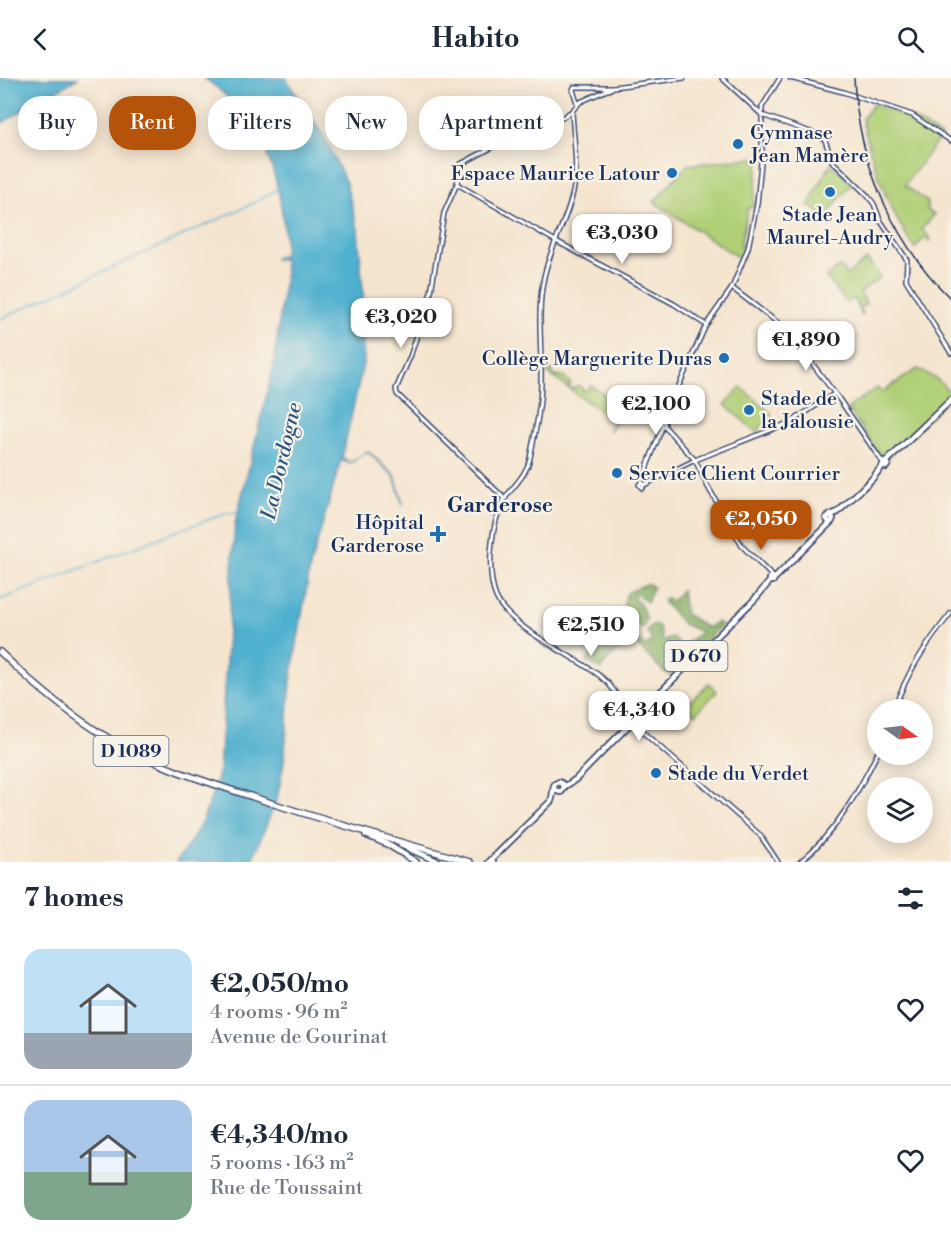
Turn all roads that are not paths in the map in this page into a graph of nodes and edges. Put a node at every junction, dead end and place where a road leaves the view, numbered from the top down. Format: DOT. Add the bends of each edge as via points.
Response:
graph roads {
  1 [pos="684,78"];
  2 [pos="722,78"];
  3 [pos="780,78"];
  4 [pos="790,78"];
  5 [pos="607,89"];
  6 [pos="578,104"];
  7 [pos="762,107"];
  8 [pos="756,110"];
  9 [pos="572,111"];
  10 [pos="762,115"];
  11 [pos="951,141"];
  12 [pos="457,184"];
  13 [pos="556,241"];
  14 [pos="732,288"];
  15 [pos="706,325"];
  16 [pos="951,353"];
  17 [pos="834,393"];
  18 [pos="951,400"];
  19 [pos="664,427"];
  20 [pos="695,460"];
  21 [pos="885,465"];
  22 [pos="505,499"];
  23 [pos="772,577"];
  24 [pos="951,613"];
  25 [pos="0,652"];
  26 [pos="898,699"];
  27 [pos="634,718"];
  28 [pos="871,765"];
  29 [pos="563,785"];
  30 [pos="556,791"];
  31 [pos="317,817"];
  32 [pos="372,833"];
  33 [pos="416,862"];
  34 [pos="439,862"];
  35 [pos="470,862"];
  36 [pos="492,862"];
  37 [pos="778,862"];
  38 [pos="800,862"];
  1 -- 5 [label="street"];
  2 -- 8 [label="street"];
  3 -- 7 [label="street"];
  4 -- 11 [label="street" via="912,115"];
  5 -- 6 [label="street"];
  5 -- 6 [label="street" via="576,87 573,90"];
  6 -- 9 [label="street"];
  7 -- 8 [label="street"];
  7 -- 10 [label="street"];
  8 -- 10 [label="street"];
  9 -- 12 [label="street" via="553,124 508,139 459,165"];
  9 -- 13 [label="street" via="575,184"];
  10 -- 14 [label="street" via="756,209 748,248"];
  10 -- 16 [label="street" via="824,138 830,158 871,199 907,260 906,279"];
  12 -- 13 [label="street"];
  12 -- 22 [label="street" via="444,213 431,292 396,392"];
  13 -- 15 [label="street"];
  13 -- 22 [label="street" via="542,283 541,392 530,462"];
  14 -- 15 [label="street"];
  14 -- 17 [label="street" via="786,329"];
  15 -- 19 [label="street" via="661,419"];
  17 -- 20 [label="street" via="790,422"];
  17 -- 21 [label="street"];
  18 -- 21 [label="main road, D 670"];
  19 -- 20 [label="street"];
  19 -- 20 [label="street" via="641,479 643,484"];
  20 -- 23 [label="street" via="740,543"];
  21 -- 23 [label="main road, D 670"];
  22 -- 27 [label="street" via="496,518 493,540 492,574 497,600 515,620 606,681"];
  23 -- 27 [label="main road, D 670" via="754,600"];
  24 -- 26 [label="street" via="912,667"];
  25 -- 31 [label="highway, D 1089" via="60,706 123,747 184,774"];
  27 -- 29 [label="main road, D 670" via="576,779"];
  27 -- 37 [label="street" via="645,734 760,835"];
  28 -- 38 [label="street" via="844,815"];
  29 -- 30 [label="main road" via="563,791"];
  29 -- 30 [label="main road" via="555,784"];
  30 -- 36 [label="main road" via="553,801"];
  31 -- 32 [label="highway, D 1089"];
  31 -- 33 [label="highway" via="381,841"];
  32 -- 34 [label="highway, D 1089"];
  32 -- 35 [label="highway"];
}
